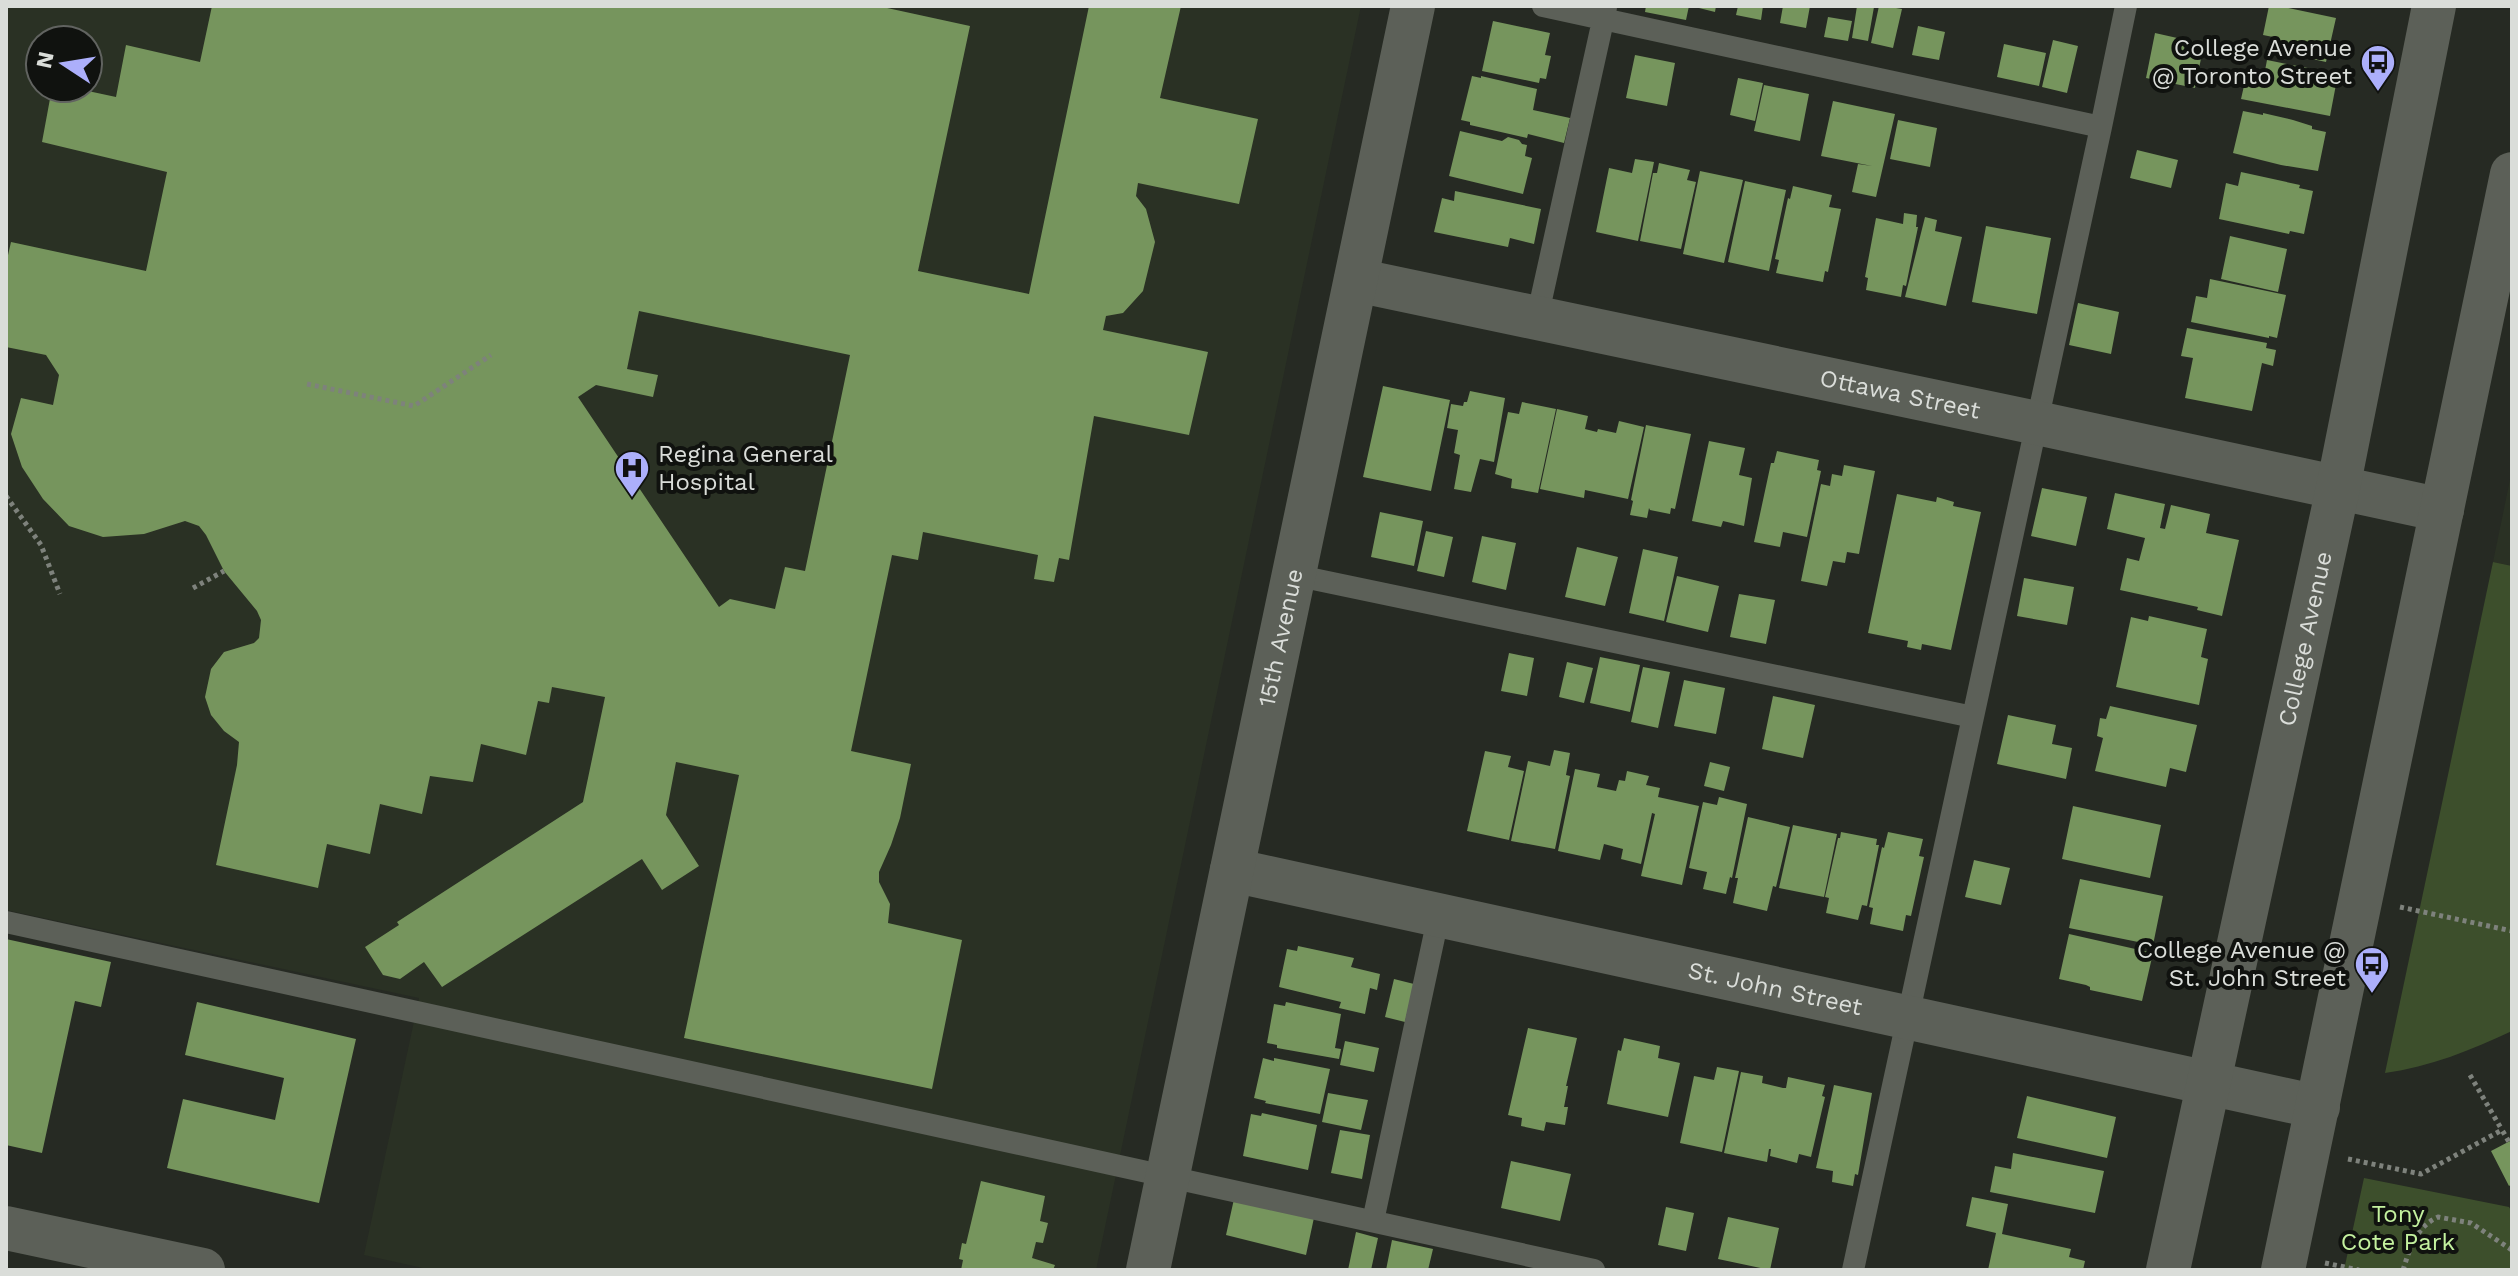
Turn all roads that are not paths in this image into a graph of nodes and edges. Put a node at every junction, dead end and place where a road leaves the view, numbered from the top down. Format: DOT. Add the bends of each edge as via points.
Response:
graph roads {
  1 [pos="1413,6"];
  2 [pos="1543,6"];
  3 [pos="2126,6"];
  4 [pos="2434,6"];
  5 [pos="1605,12"];
  6 [pos="2101,127"];
  7 [pos="2512,174"];
  8 [pos="1356,280"];
  9 [pos="1537,318"];
  10 [pos="2037,423"];
  11 [pos="2338,488"];
  12 [pos="2442,510"];
  13 [pos="1294,575"];
  14 [pos="1973,717"];
  15 [pos="1232,870"];
  16 [pos="1439,914"];
  17 [pos="6,922"];
  18 [pos="1908,1017"];
  19 [pos="2208,1083"];
  20 [pos="2318,1107"];
  21 [pos="1168,1177"];
  22 [pos="1373,1221"];
  23 [pos="6,1228"];
  24 [pos="87,1258"];
  25 [pos="203,1270"];
  26 [pos="1148,1270"];
  27 [pos="1594,1270"];
  28 [pos="1853,1270"];
  29 [pos="2168,1270"];
  30 [pos="2283,1270"];
  1 -- 8 [label="street, 15th Avenue"];
  2 -- 5 [label="lane"];
  3 -- 6 [label="lane"];
  4 -- 11 [label="street, College Avenue"];
  5 -- 6 [label="lane"];
  5 -- 9 [label="lane"];
  6 -- 10 [label="lane"];
  7 -- 12 [label="street"];
  8 -- 9 [label="street, Ottawa Street"];
  8 -- 13 [label="street, 15th Avenue"];
  9 -- 10 [label="street, Ottawa Street"];
  10 -- 11 [label="street, Ottawa Street"];
  10 -- 14 [label="lane"];
  11 -- 12 [label="street, Ottawa Street"];
  11 -- 19 [label="street, College Avenue"];
  12 -- 20 [label="street"];
  13 -- 14 [label="lane"];
  13 -- 15 [label="street, 15th Avenue"];
  14 -- 18 [label="lane"];
  15 -- 16 [label="street, St. John Street"];
  15 -- 21 [label="street, 15th Avenue"];
  16 -- 18 [label="street, St. John Street"];
  16 -- 22 [label="lane"];
  17 -- 21 [label="lane"];
  18 -- 19 [label="street, St. John Street"];
  18 -- 28 [label="lane"];
  19 -- 20 [label="street, St. John Street"];
  19 -- 29 [label="street, College Avenue"];
  20 -- 30 [label="street"];
  21 -- 22 [label="lane"];
  21 -- 26 [label="street, 15th Avenue"];
  22 -- 27 [label="lane"];
  23 -- 24 [label="street"];
  24 -- 25 [label="street"];
}
